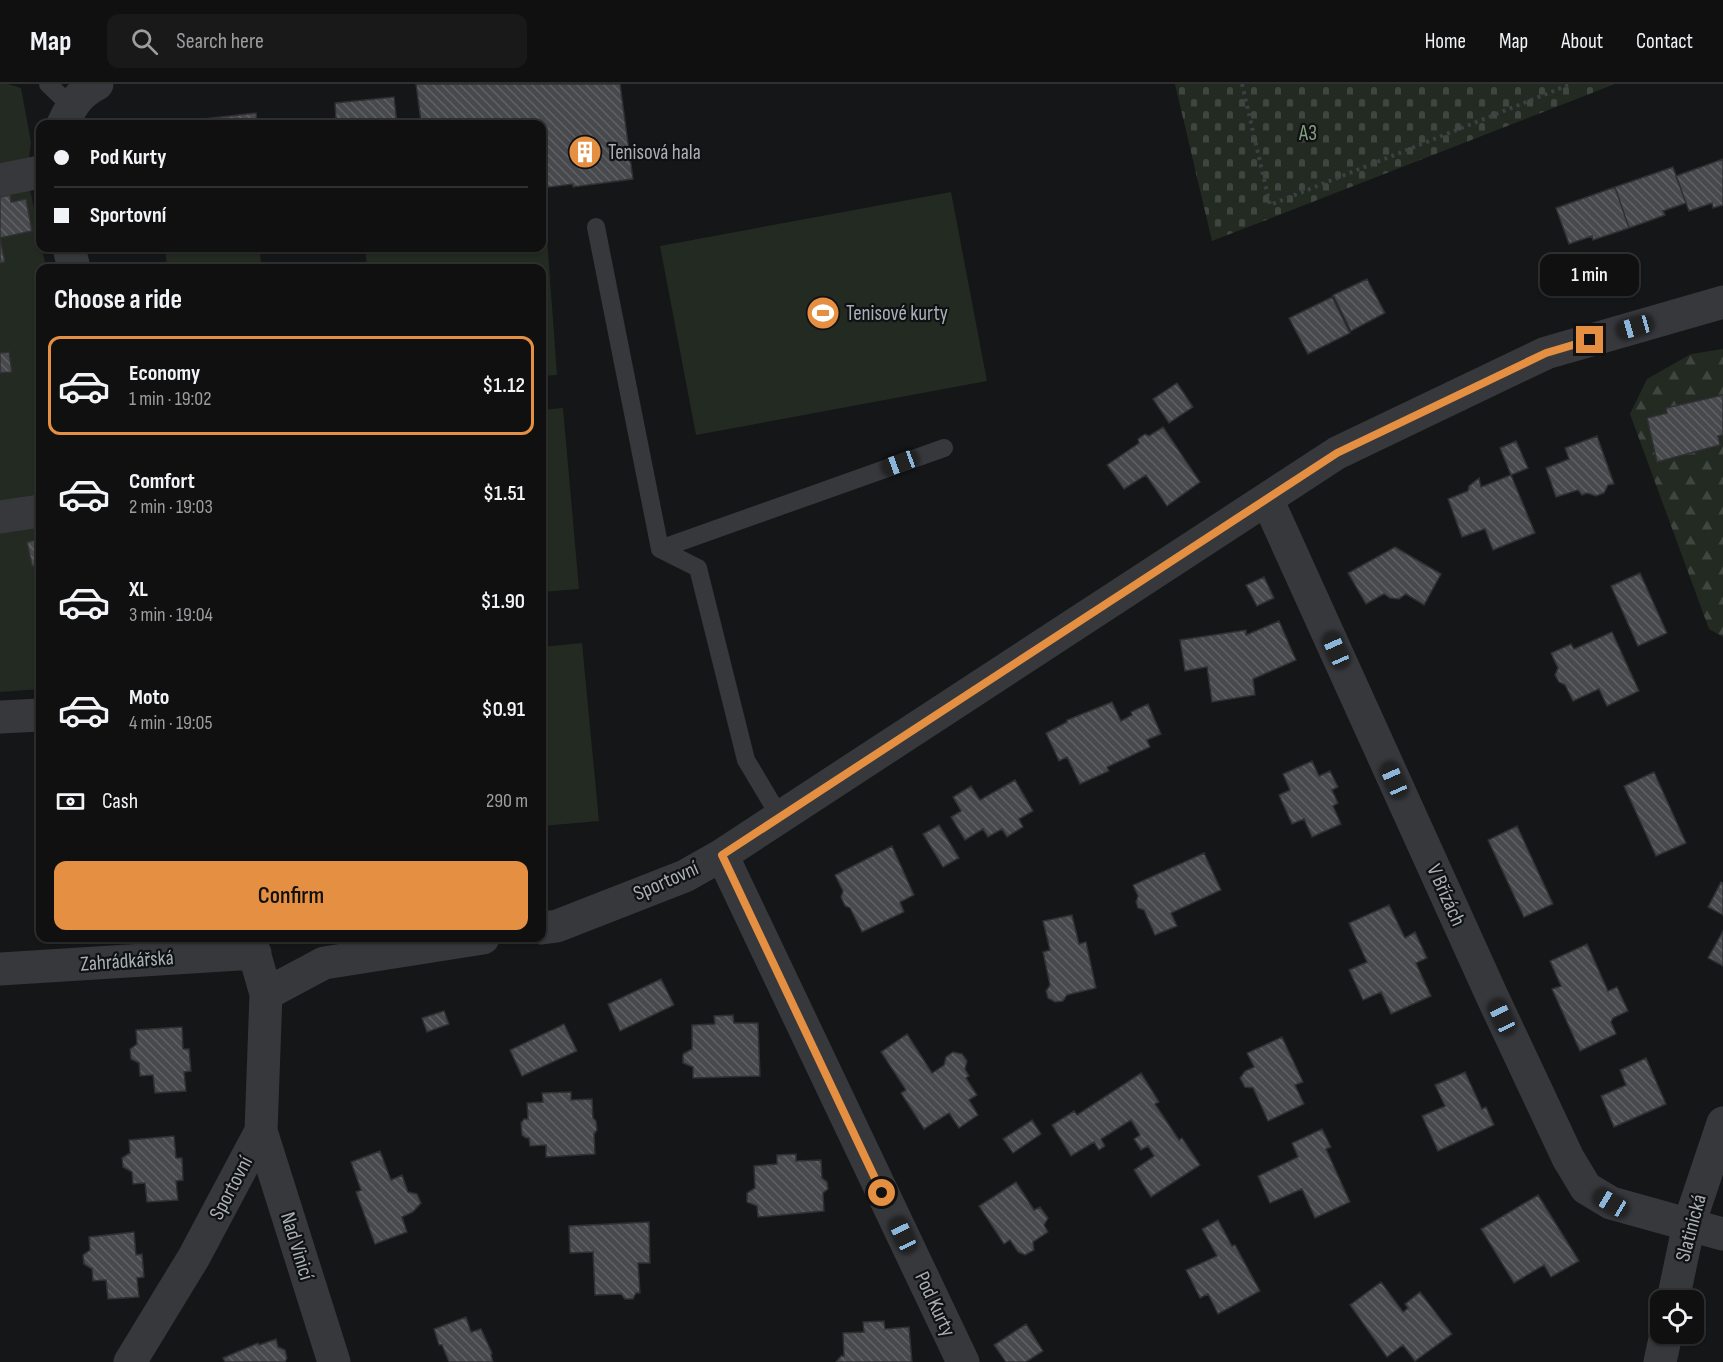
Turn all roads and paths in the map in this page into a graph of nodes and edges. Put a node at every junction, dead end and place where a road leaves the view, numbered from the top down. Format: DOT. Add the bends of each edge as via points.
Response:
graph roads {
  1 [pos="98,84"];
  2 [pos="1242,84"];
  3 [pos="1571,84"];
  4 [pos="61,105"];
  5 [pos="36,173"];
  6 [pos="0,180"];
  7 [pos="596,227"];
  8 [pos="1723,302"];
  9 [pos="944,447"];
  10 [pos="1267,499"];
  11 [pos="36,512"];
  12 [pos="0,517"];
  13 [pos="660,549"];
  14 [pos="36,715"];
  15 [pos="0,717"];
  16 [pos="780,817"];
  17 [pos="722,855"];
  18 [pos="546,927"];
  19 [pos="458,942"];
  20 [pos="252,945"];
  21 [pos="0,969"];
  22 [pos="266,994"];
  23 [pos="1723,1123"];
  24 [pos="261,1131"];
  25 [pos="1689,1224"];
  26 [pos="1723,1234"];
  27 [pos="1675,1290"];
  28 [pos="1664,1344"];
  29 [pos="130,1362"];
  30 [pos="334,1362"];
  31 [pos="963,1362"];
  32 [pos="1660,1362"];
  1 -- 4 [label="street"];
  2 -- 3 [label="path" via="1270,205"];
  5 -- 6 [label="street"];
  7 -- 13 [label="lane"];
  8 -- 10 [label="street, Sportovní" via="1546,353 1337,453"];
  9 -- 13 [label="lane"];
  10 -- 16 [label="street, Sportovní"];
  10 -- 25 [label="street, V Břízách" via="1568,1158 1586,1188 1611,1203"];
  11 -- 12 [label="street"];
  13 -- 16 [label="lane" via="698,568 746,760"];
  14 -- 15 [label="street"];
  16 -- 17 [label="street, Sportovní"];
  17 -- 18 [label="street, Sportovní" via="685,876"];
  17 -- 31 [label="street, Pod Kurty"];
  19 -- 22 [label="street" via="324,963"];
  20 -- 21 [label="street, Zahrádkářská"];
  20 -- 22 [label="street, Sportovní"];
  22 -- 24 [label="street, Sportovní"];
  23 -- 25 [label="street, Slatinická"];
  24 -- 29 [label="street, Sportovní" via="194,1257"];
  24 -- 30 [label="street, Nad Vinicí"];
  25 -- 26 [label="street, V Břízách"];
  25 -- 27 [label="street, Slatinická"];
  28 -- 32 [label="street"];
}
